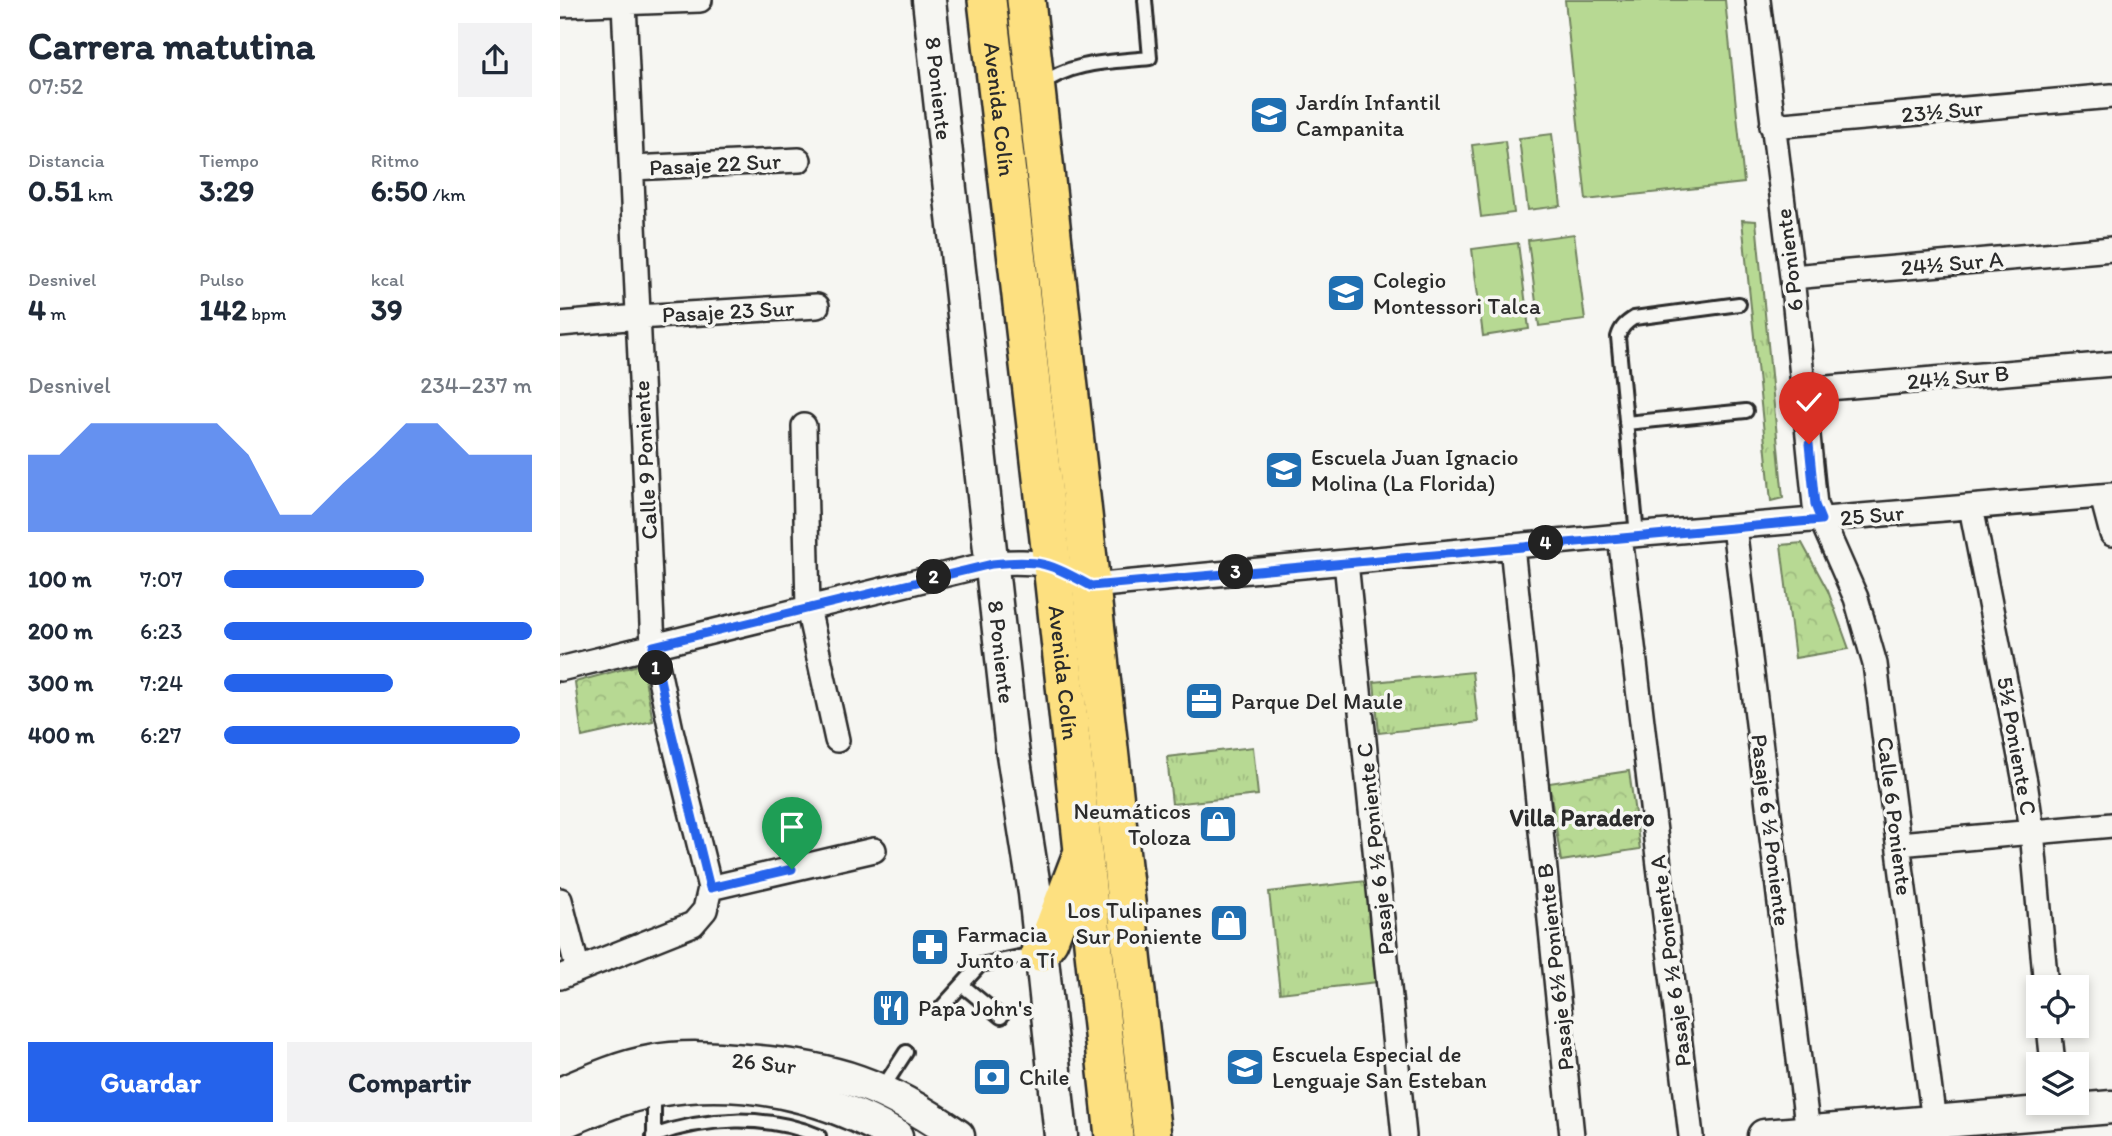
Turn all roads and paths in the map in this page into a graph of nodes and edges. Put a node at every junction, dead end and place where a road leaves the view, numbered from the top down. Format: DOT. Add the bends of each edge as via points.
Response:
graph roads {
  1 [pos="700,0"];
  2 [pos="929,0"];
  3 [pos="987,0"];
  4 [pos="1145,0"];
  5 [pos="1758,0"];
  6 [pos="624,3"];
  7 [pos="560,5"];
  8 [pos="1019,8"];
  9 [pos="1035,90"];
  10 [pos="2112,96"];
  11 [pos="1772,126"];
  12 [pos="799,160"];
  13 [pos="632,169"];
  14 [pos="2112,249"];
  15 [pos="1792,277"];
  16 [pos="1739,304"];
  17 [pos="817,306"];
  18 [pos="638,317"];
  19 [pos="560,324"];
  20 [pos="2112,364"];
  21 [pos="1804,390"];
  22 [pos="1746,411"];
  23 [pos="1626,423"];
  24 [pos="804,426"];
  25 [pos="2107,495"];
  26 [pos="1971,507"];
  27 [pos="1821,520"];
  28 [pos="1734,527"];
  29 [pos="2112,534"];
  30 [pos="1628,536"];
  31 [pos="1512,546"];
  32 [pos="1346,562"];
  33 [pos="992,564"];
  34 [pos="1052,565"];
  35 [pos="1091,586"];
  36 [pos="808,608"];
  37 [pos="653,646"];
  38 [pos="560,669"];
  39 [pos="836,740"];
  40 [pos="2112,825"];
  41 [pos="2032,831"];
  42 [pos="1899,844"];
  43 [pos="1082,848"];
  44 [pos="874,850"];
  45 [pos="707,899"];
  46 [pos="560,900"];
  47 [pos="1040,952"];
  48 [pos="569,974"];
  49 [pos="2045,975"];
  50 [pos="962,985"];
  51 [pos="941,1008"];
  52 [pos="1001,1017"];
  53 [pos="906,1052"];
  54 [pos="678,1059"];
  55 [pos="654,1090"];
  56 [pos="882,1090"];
  57 [pos="560,1094"];
  58 [pos="2089,1107"];
  59 [pos="2112,1107"];
  60 [pos="2026,1112"];
  61 [pos="560,1124"];
  62 [pos="1930,1129"];
  63 [pos="1786,1135"];
  64 [pos="654,1136"];
  65 [pos="819,1136"];
  66 [pos="896,1136"];
  67 [pos="958,1136"];
  68 [pos="1061,1136"];
  69 [pos="1114,1136"];
  70 [pos="1152,1136"];
  71 [pos="1404,1136"];
  72 [pos="1572,1136"];
  73 [pos="1692,1136"];
  1 -- 6 [label="street"];
  2 -- 33 [label="street, 8 Poniente"];
  3 -- 34 [label="main road, Avenida Colín"];
  4 -- 9 [label="lane" via="1150,58 1078,67 1053,76"];
  5 -- 11 [label="street, 6 Poniente"];
  6 -- 7 [label="street"];
  6 -- 13 [label="street, Calle 9 Poniente"];
  8 -- 9 [label="main road, Avenida Colín"];
  9 -- 35 [label="main road, Avenida Colín"];
  10 -- 11 [label="street, 23½ Sur"];
  11 -- 15 [label="street, 6 Poniente"];
  12 -- 13 [label="street, Pasaje 22 Sur"];
  13 -- 18 [label="street, Calle 9 Poniente"];
  14 -- 15 [label="street, 24½ Sur A"];
  15 -- 21 [label="street, 6 Poniente"];
  16 -- 23 [label="lane" via="1634,318 1623,326 1618,337"];
  17 -- 18 [label="street, Pasaje 23 Sur"];
  18 -- 19 [label="street, Pasaje 23 Sur"];
  18 -- 37 [label="street, Calle 9 Poniente"];
  20 -- 21 [label="street, 24½ Sur B"];
  21 -- 27 [label="street, 6 Poniente" via="1815,505"];
  22 -- 23 [label="lane"];
  23 -- 30 [label="lane"];
  24 -- 36 [label="street"];
  25 -- 26 [label="street, 25 Sur"];
  25 -- 29 [label="street"];
  26 -- 27 [label="street, 25 Sur"];
  26 -- 41 [label="street, 5½ Poniente C" via="2017,732"];
  27 -- 28 [label="street, 25 Sur"];
  27 -- 42 [label="street, Calle 6 Poniente" via="1856,598 1871,645"];
  28 -- 30 [label="street, 25 Sur"];
  28 -- 63 [label="street, Pasaje 6 ½ Poniente"];
  30 -- 31 [label="street, 25 Sur"];
  30 -- 73 [label="street, Pasaje 6 ½ Poniente A"];
  31 -- 32 [label="street, 25 Sur"];
  31 -- 72 [label="street, Pasaje 6½ Poniente B"];
  32 -- 35 [label="street, 25 Sur"];
  32 -- 71 [label="street, Pasaje 6 ½ Poniente C"];
  33 -- 34 [label="street" via="1031,561"];
  33 -- 36 [label="street"];
  33 -- 47 [label="street, 8 Poniente"];
  34 -- 35 [label="street"];
  34 -- 43 [label="main road, Avenida Colín"];
  35 -- 70 [label="main road, Avenida Colín"];
  36 -- 37 [label="street"];
  36 -- 39 [label="street"];
  37 -- 38 [label="street"];
  37 -- 45 [label="street, Calle 9 Poniente"];
  40 -- 41 [label="street"];
  41 -- 42 [label="street"];
  41 -- 49 [label="street, 5½ Poniente C"];
  42 -- 62 [label="street, Calle 6 Poniente"];
  43 -- 47 [label="main road" via="1069,891"];
  43 -- 69 [label="main road, Avenida Colín"];
  44 -- 45 [label="street"];
  45 -- 48 [label="street" via="693,924"];
  46 -- 48 [label="street"];
  47 -- 50 [label="lane" via="980,965"];
  47 -- 68 [label="street, 8 Poniente"];
  50 -- 51 [label="lane"];
  50 -- 52 [label="lane"];
  53 -- 56 [label="lane"];
  54 -- 55 [label="street" via="655,1080"];
  54 -- 56 [label="street, 26 Sur" via="809,1068"];
  54 -- 57 [label="street, 26 Sur" via="621,1070"];
  55 -- 61 [label="street, 26 Sur"];
  55 -- 64 [label="lane"];
  55 -- 66 [label="street, 26 Sur" via="718,1084 782,1091 843,1109"];
  56 -- 67 [label="street, 26 Sur"];
  58 -- 59 [label="street"];
  60 -- 62 [label="street"];
  62 -- 63 [label="street"];
  64 -- 65 [label="lane" via="689,1125 734,1120 778,1124"];
}
